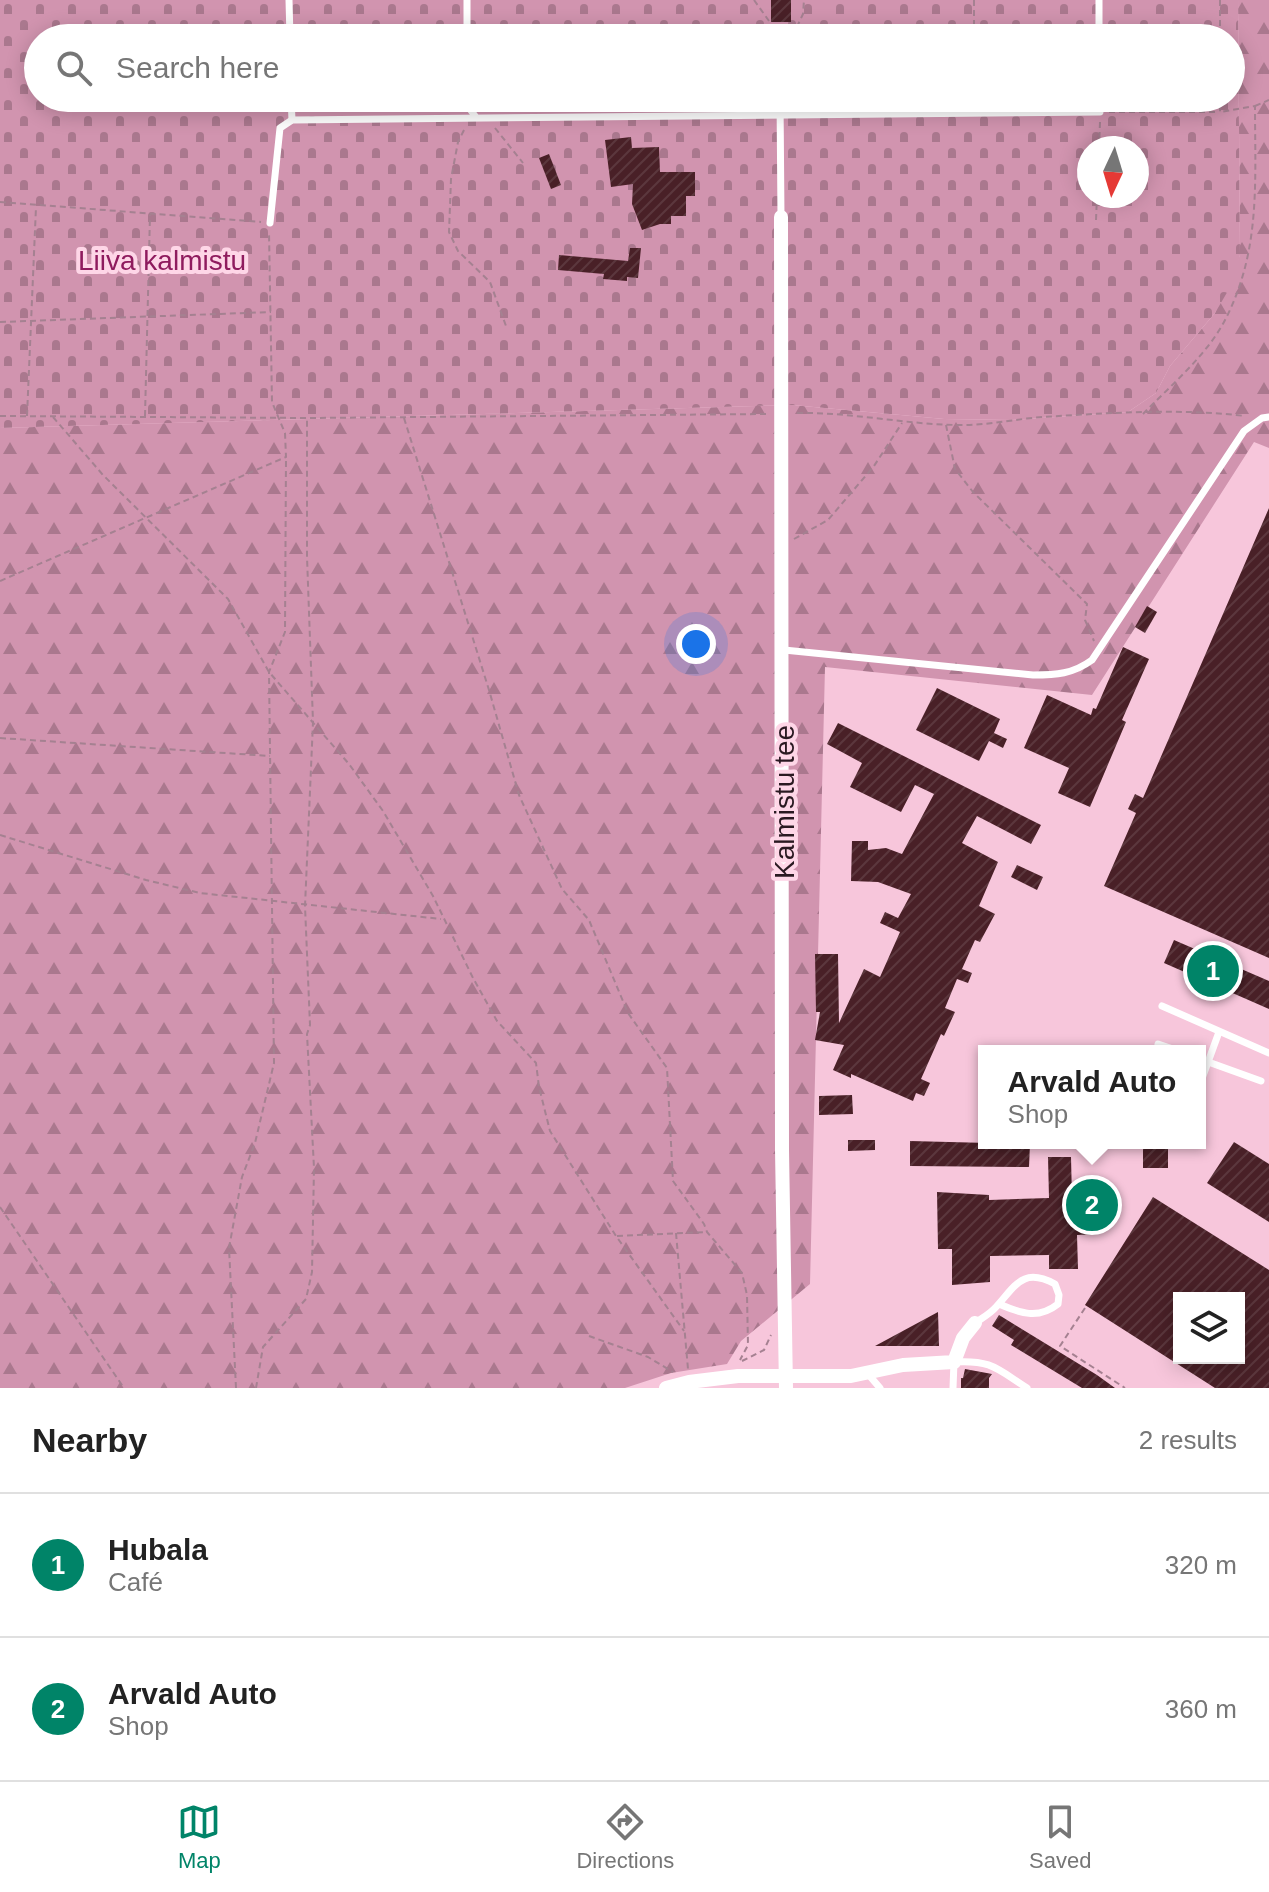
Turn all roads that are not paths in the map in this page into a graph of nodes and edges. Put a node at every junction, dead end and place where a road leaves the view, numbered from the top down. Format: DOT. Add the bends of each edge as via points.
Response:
graph roads {
  1 [pos="289,0"];
  2 [pos="467,0"];
  3 [pos="1099,0"];
  4 [pos="290,24"];
  5 [pos="467,24"];
  6 [pos="1099,24"];
  7 [pos="292,112"];
  8 [pos="472,112"];
  9 [pos="781,112"];
  10 [pos="1100,112"];
  11 [pos="781,115"];
  12 [pos="475,116"];
  13 [pos="292,120"];
  14 [pos="781,217"];
  15 [pos="270,223"];
  16 [pos="1266,418"];
  17 [pos="784,650"];
  18 [pos="1162,1006"];
  19 [pos="1219,1032"];
  20 [pos="1158,1044"];
  21 [pos="1161,1045"];
  22 [pos="1269,1053"];
  23 [pos="1206,1056"];
  24 [pos="1206,1061"];
  25 [pos="1261,1081"];
  26 [pos="999,1304"];
  27 [pos="975,1323"];
  28 [pos="954,1362"];
  29 [pos="867,1372"];
  30 [pos="786,1382"];
  31 [pos="666,1388"];
  32 [pos="880,1388"];
  33 [pos="953,1388"];
  34 [pos="1027,1388"];
  1 -- 4 [label="lane"];
  2 -- 5 [label="lane"];
  3 -- 6 [label="lane"];
  7 -- 13 [label="lane"];
  8 -- 12 [label="lane"];
  9 -- 11 [label="lane"];
  10 -- 11 [label="lane"];
  11 -- 12 [label="lane"];
  11 -- 14 [label="lane"];
  12 -- 13 [label="lane"];
  13 -- 15 [label="lane" via="280,128"];
  14 -- 17 [label="street, Kalmistu tee"];
  16 -- 17 [label="lane" via="1244,431 1101,648 1079,670 1057,675"];
  17 -- 30 [label="street, Kalmistu tee"];
  18 -- 19 [label="lane"];
  19 -- 22 [label="lane"];
  19 -- 23 [label="lane"];
  20 -- 21 [label="lane"];
  24 -- 25 [label="lane"];
  26 -- 26 [label="lane" via="1022,1278 1032,1276 1055,1284 1059,1295 1058,1304 1042,1313 1019,1313"];
  26 -- 27 [label="lane"];
  27 -- 28 [label="street"];
  28 -- 29 [label="street"];
  28 -- 33 [label="lane"];
  28 -- 34 [label="lane" via="988,1362"];
  29 -- 30 [label="street"];
  29 -- 32 [label="lane"];
  30 -- 31 [label="street" via="739,1369"];
}
